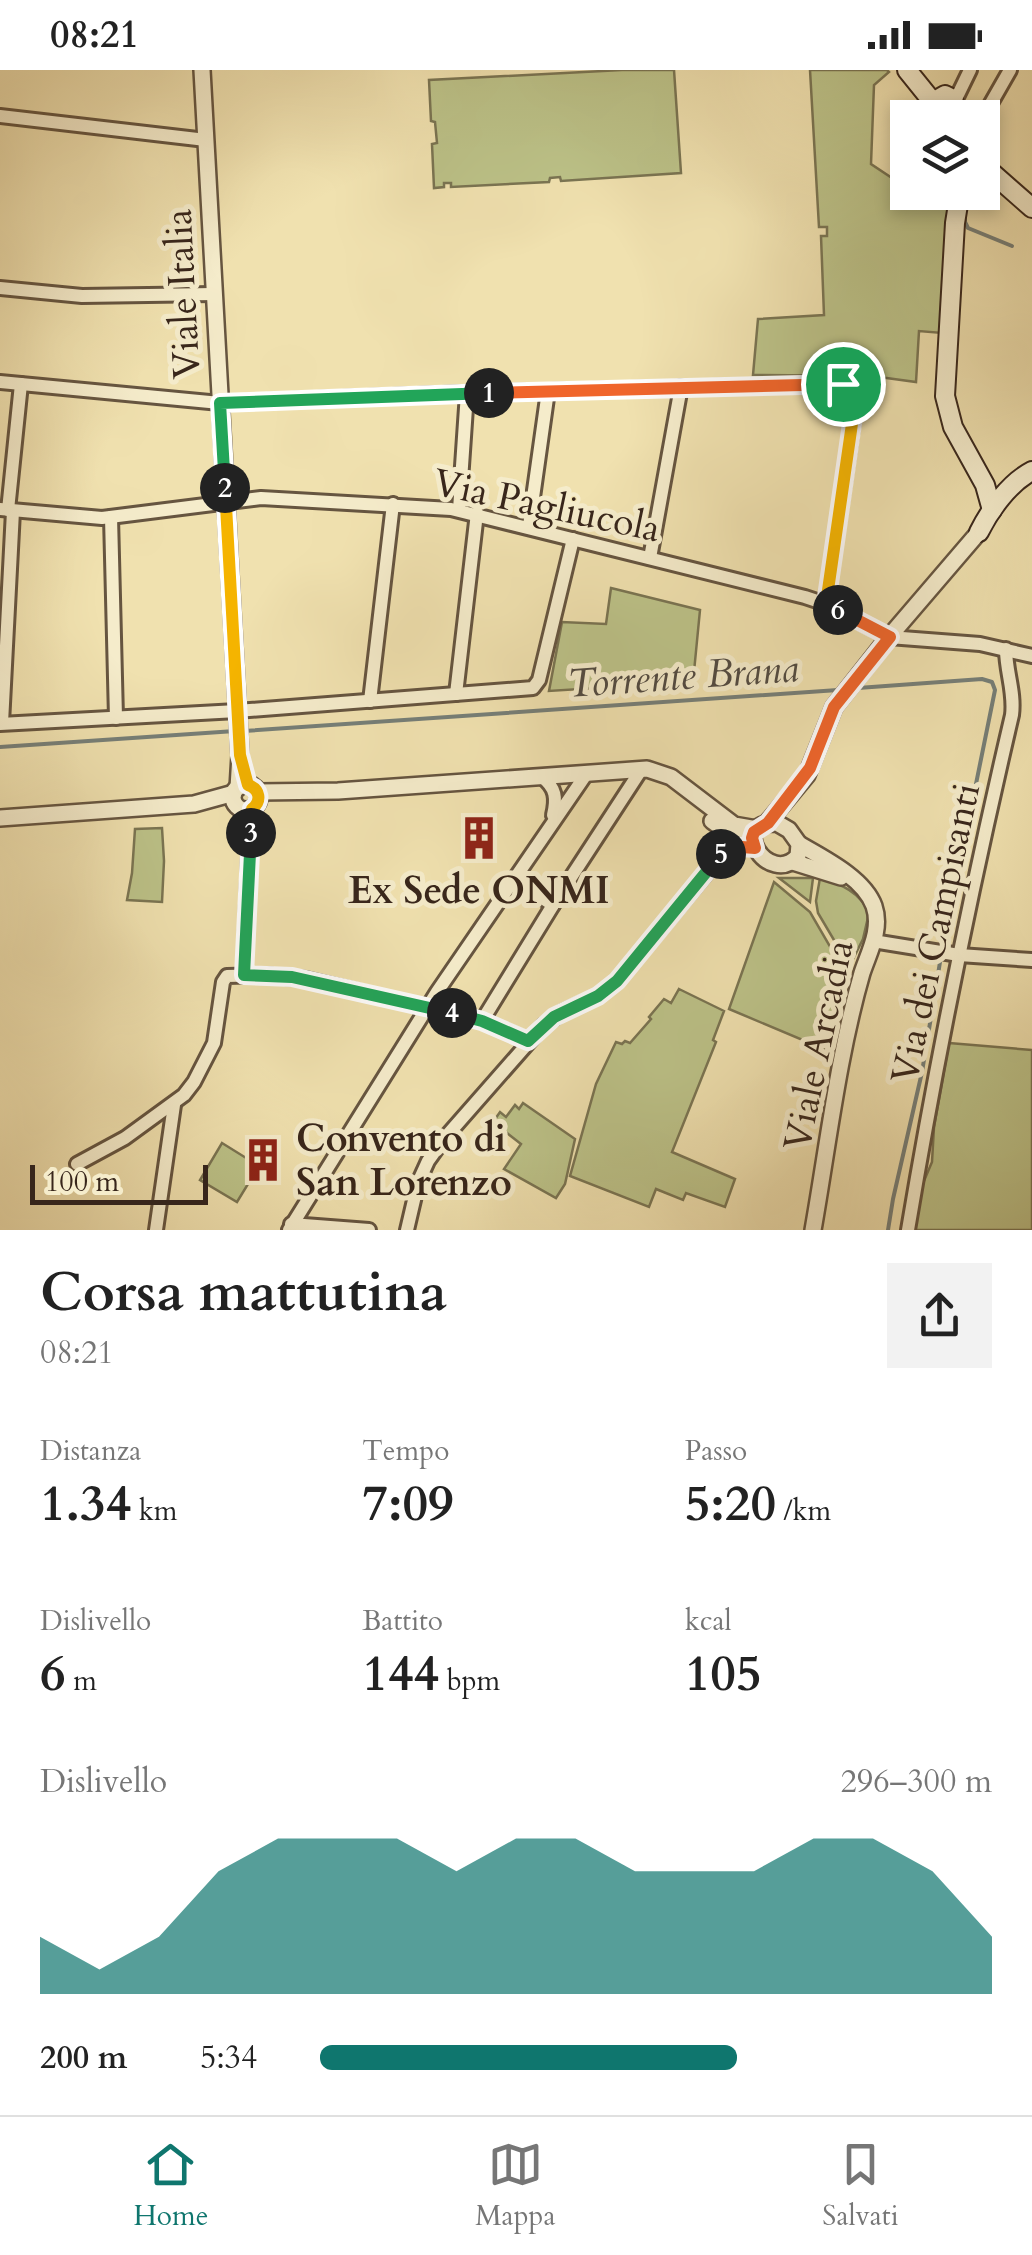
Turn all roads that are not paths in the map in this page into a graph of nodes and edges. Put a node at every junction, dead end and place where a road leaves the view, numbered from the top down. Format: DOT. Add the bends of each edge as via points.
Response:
graph roads {
  1 [pos="202,70"];
  2 [pos="907,70"];
  3 [pos="970,70"];
  4 [pos="1010,70"];
  5 [pos="941,100"];
  6 [pos="950,100"];
  7 [pos="993,100"];
  8 [pos="0,116"];
  9 [pos="206,140"];
  10 [pos="1000,180"];
  11 [pos="1032,208"];
  12 [pos="957,210"];
  13 [pos="0,288"];
  14 [pos="214,294"];
  15 [pos="0,382"];
  16 [pos="21,384"];
  17 [pos="680,387"];
  18 [pos="548,391"];
  19 [pos="467,393"];
  20 [pos="220,403"];
  21 [pos="1032,471"];
  22 [pos="226,502"];
  23 [pos="393,504"];
  24 [pos="7,510"];
  25 [pos="459,510"];
  26 [pos="992,510"];
  27 [pos="477,513"];
  28 [pos="112,517"];
  29 [pos="529,526"];
  30 [pos="979,532"];
  31 [pos="573,539"];
  32 [pos="650,558"];
  33 [pos="826,604"];
  34 [pos="890,637"];
  35 [pos="1006,649"];
  36 [pos="1030,652"];
  37 [pos="456,694"];
  38 [pos="370,701"];
  39 [pos="238,716"];
  40 [pos="116,718"];
  41 [pos="1,724"];
  42 [pos="635,771"];
  43 [pos="587,774"];
  44 [pos="542,777"];
  45 [pos="246,797"];
  46 [pos="0,818"];
  47 [pos="552,822"];
  48 [pos="763,833"];
  49 [pos="798,844"];
  50 [pos="793,862"];
  51 [pos="513,879"];
  52 [pos="854,882"];
  53 [pos="553,905"];
  54 [pos="879,942"];
  55 [pos="955,954"];
  56 [pos="1032,960"];
  57 [pos="244,975"];
  58 [pos="427,1007"];
  59 [pos="482,1021"];
  60 [pos="528,1041"];
  61 [pos="174,1104"];
  62 [pos="78,1164"];
  63 [pos="290,1227"];
  64 [pos="350,1229"];
  65 [pos="156,1230"];
  66 [pos="369,1230"];
  67 [pos="407,1230"];
  68 [pos="814,1230"];
  69 [pos="908,1230"];
  1 -- 9 [label="street, Viale Italia"];
  2 -- 5 [label="main road"];
  3 -- 6 [label="street"];
  4 -- 7 [label="street"];
  8 -- 9 [label="street"];
  9 -- 14 [label="street, Viale Italia"];
  10 -- 11 [label="main road"];
  12 -- 26 [label="main road" via="945,396"];
  13 -- 14 [label="street" via="82,296"];
  14 -- 20 [label="street, Viale Italia"];
  15 -- 16 [label="street"];
  16 -- 20 [label="street"];
  16 -- 24 [label="street"];
  17 -- 18 [label="street"];
  17 -- 32 [label="street"];
  17 -- 33 [label="street" via="837,384 856,392"];
  18 -- 19 [label="street"];
  18 -- 29 [label="street"];
  19 -- 20 [label="street"];
  19 -- 25 [label="street"];
  20 -- 22 [label="street, Viale Italia"];
  21 -- 26 [label="main road"];
  21 -- 30 [label="main road"];
  22 -- 23 [label="street, Via Pagliucola"];
  22 -- 28 [label="street, Via Pagliucola"];
  22 -- 39 [label="street, Viale Italia"];
  23 -- 25 [label="street, Via Pagliucola"];
  23 -- 38 [label="street"];
  24 -- 28 [label="street, Via Pagliucola"];
  24 -- 41 [label="street"];
  25 -- 27 [label="street, Via Pagliucola"];
  26 -- 30 [label="main road"];
  27 -- 29 [label="street, Via Pagliucola"];
  27 -- 37 [label="street"];
  28 -- 40 [label="street"];
  29 -- 31 [label="street, Via Pagliucola"];
  30 -- 34 [label="street"];
  31 -- 32 [label="street, Via Pagliucola"];
  31 -- 37 [label="street" via="536,686"];
  32 -- 33 [label="street, Via Pagliucola"];
  33 -- 34 [label="street, Via Pagliucola"];
  34 -- 35 [label="street"];
  34 -- 48 [label="street" via="834,707 810,768"];
  35 -- 36 [label="street"];
  35 -- 55 [label="street, Via dei Campisanti" via="1012,715"];
  37 -- 38 [label="street"];
  38 -- 39 [label="street"];
  39 -- 40 [label="street"];
  39 -- 45 [label="street, Viale Italia"];
  40 -- 41 [label="street"];
  42 -- 43 [label="street"];
  42 -- 48 [label="street" via="661,781 730,835"];
  42 -- 53 [label="street"];
  43 -- 44 [label="street"];
  43 -- 47 [label="street"];
  44 -- 45 [label="street"];
  44 -- 47 [label="street" via="555,795"];
  45 -- 46 [label="street"];
  45 -- 57 [label="street"];
  47 -- 51 [label="street"];
  48 -- 49 [label="street" via="793,834"];
  48 -- 50 [label="street" via="763,856 774,864"];
  48 -- 60 [label="street" via="728,846 617,981 554,1017"];
  49 -- 50 [label="street"];
  49 -- 52 [label="street, Viale Arcadia"];
  50 -- 52 [label="street"];
  51 -- 53 [label="street"];
  51 -- 58 [label="street"];
  52 -- 54 [label="street, Viale Arcadia" via="876,910"];
  53 -- 59 [label="street"];
  54 -- 55 [label="street"];
  54 -- 68 [label="street, Viale Arcadia" via="852,1014"];
  55 -- 56 [label="street"];
  55 -- 69 [label="street, Via dei Campisanti"];
  57 -- 58 [label="street" via="292,977"];
  57 -- 61 [label="street" via="224,979 214,1043"];
  58 -- 59 [label="street"];
  58 -- 63 [label="street"];
  59 -- 60 [label="street"];
  60 -- 67 [label="street" via="428,1161"];
  61 -- 62 [label="street"];
  61 -- 65 [label="street"];
  63 -- 64 [label="street"];
  64 -- 66 [label="street"];
}
